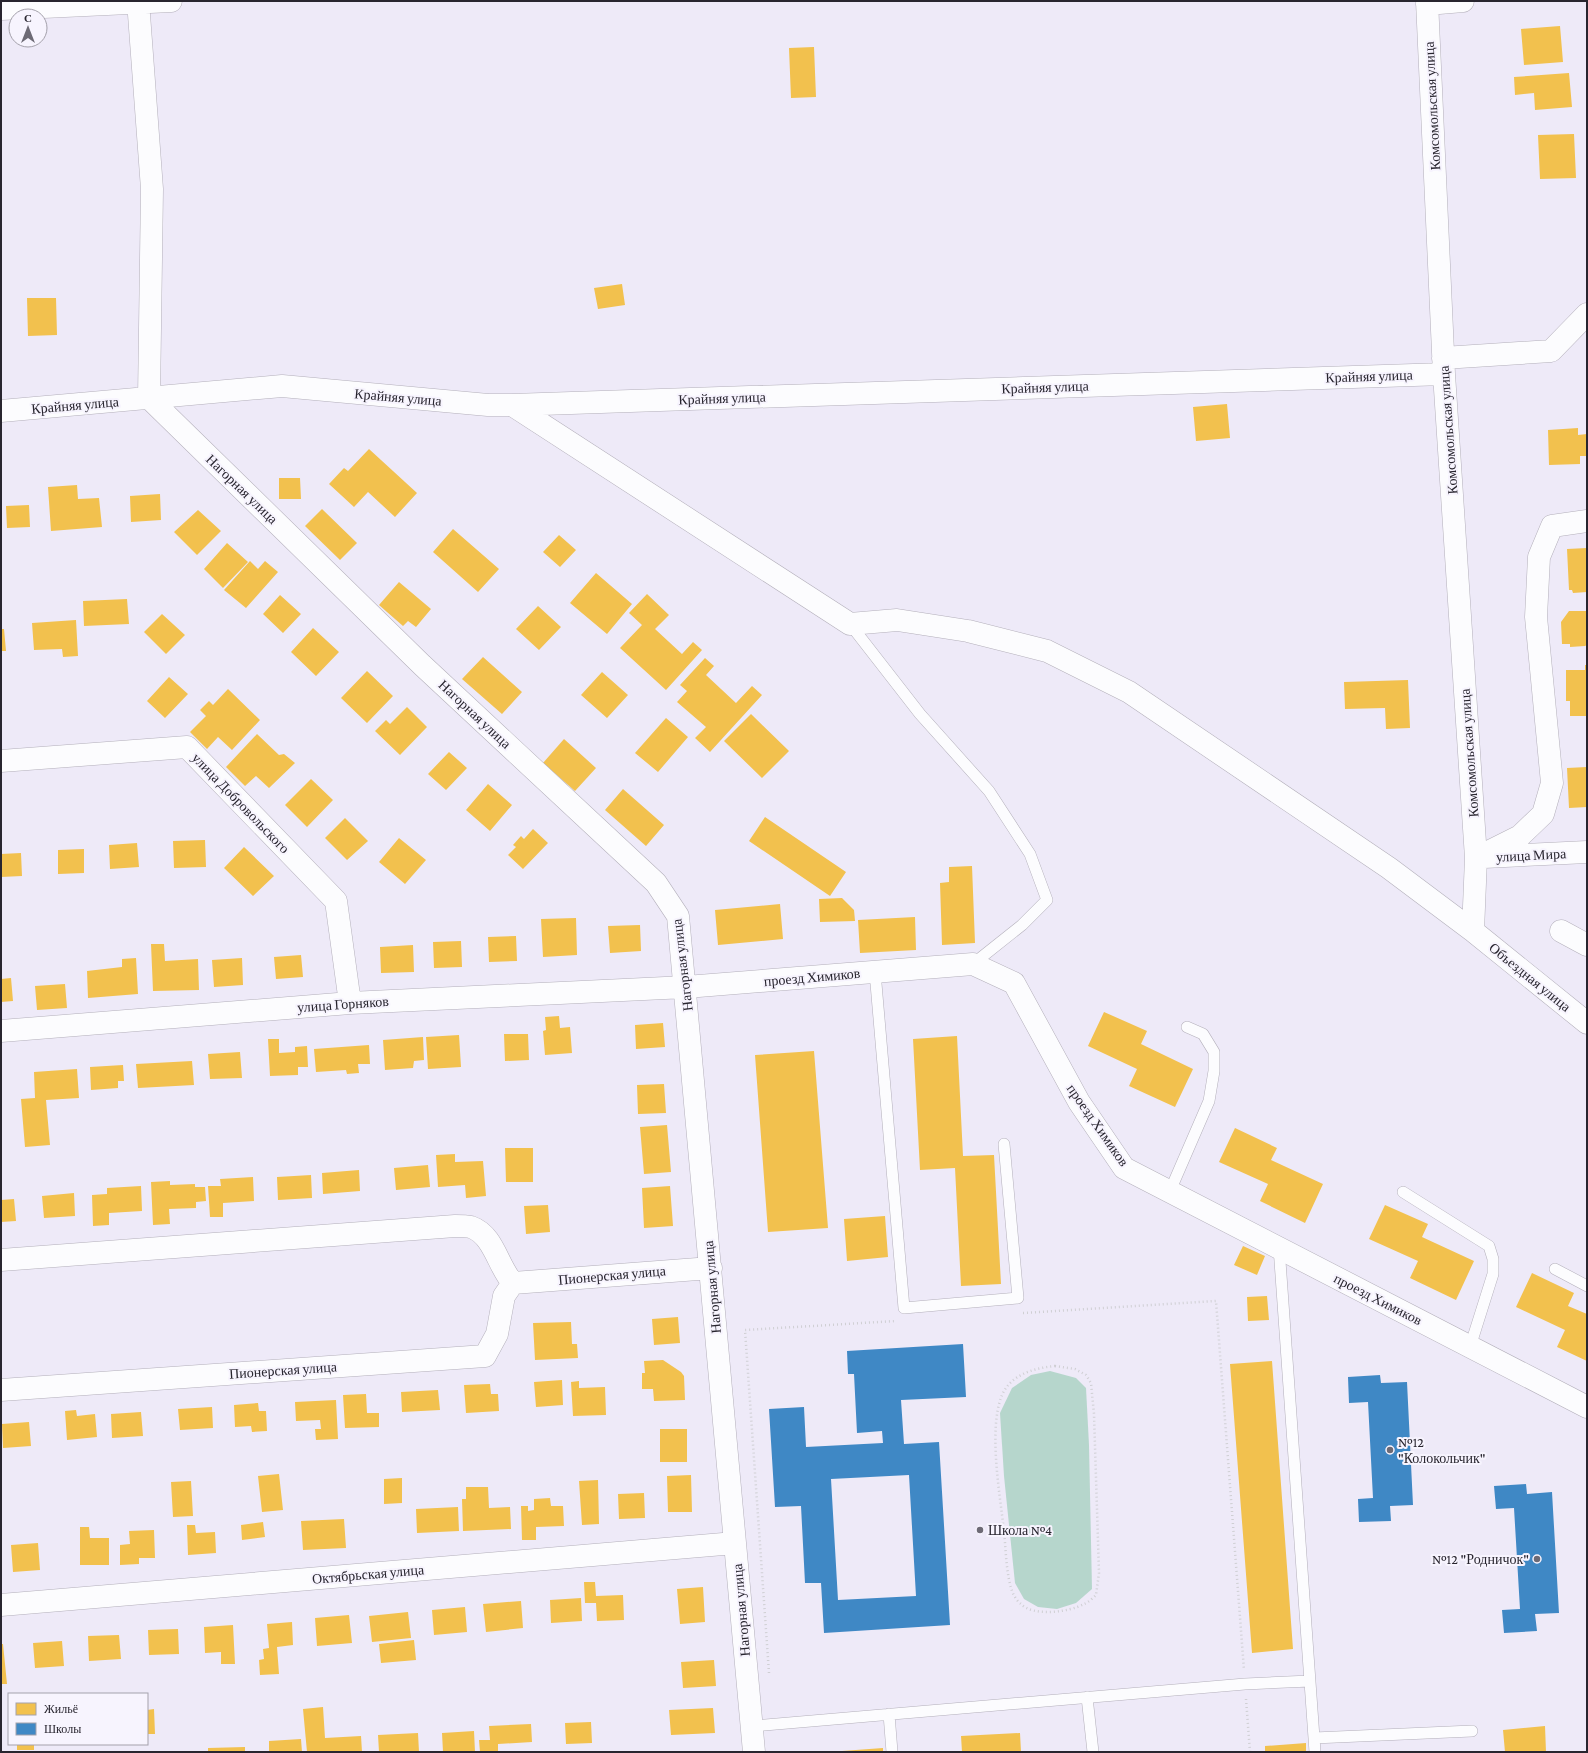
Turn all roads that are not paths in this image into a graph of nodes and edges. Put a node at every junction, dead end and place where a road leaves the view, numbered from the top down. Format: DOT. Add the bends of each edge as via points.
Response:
graph roads {
  1 [pos="171,1"];
  2 [pos="1463,1"];
  3 [pos="138,2"];
  4 [pos="1427,2"];
  5 [pos="1,9"];
  6 [pos="1587,314"];
  7 [pos="1444,366"];
  8 [pos="149,398"];
  9 [pos="512,405"];
  10 [pos="1,411"];
  11 [pos="1587,521"];
  12 [pos="850,624"];
  13 [pos="1,761"];
  14 [pos="1587,852"];
  15 [pos="1476,858"];
  16 [pos="1474,931"];
  17 [pos="1561,931"];
  18 [pos="1587,945"];
  19 [pos="973,964"];
  20 [pos="875,972"];
  21 [pos="686,987"];
  22 [pos="350,1003"];
  23 [pos="1587,1023"];
  24 [pos="1187,1027"];
  25 [pos="1,1031"];
  26 [pos="1004,1144"];
  27 [pos="1170,1192"];
  28 [pos="1403,1192"];
  29 [pos="1279,1247"];
  30 [pos="1,1260"];
  31 [pos="711,1268"];
  32 [pos="1555,1268"];
  33 [pos="513,1283"];
  34 [pos="1587,1286"];
  35 [pos="1470,1347"];
  36 [pos="1,1390"];
  37 [pos="1587,1407"];
  38 [pos="735,1543"];
  39 [pos="1,1605"];
  40 [pos="1310,1681"];
  41 [pos="1087,1698"];
  42 [pos="889,1714"];
  43 [pos="752,1726"];
  44 [pos="1472,1730"];
  45 [pos="1314,1738"];
  46 [pos="754,1752"];
  47 [pos="892,1752"];
  48 [pos="1093,1752"];
  49 [pos="1315,1752"];
  1 -- 3 [label="street"];
  2 -- 4 [label="street"];
  3 -- 5 [label="street"];
  3 -- 8 [label="street" via="152,188"];
  4 -- 7 [label="street, Комсомольская улица"];
  6 -- 7 [label="street, Крайняя улица" via="1551,351"];
  7 -- 9 [label="street, Крайняя улица"];
  7 -- 15 [label="street, Комсомольская улица"];
  8 -- 9 [label="street, Крайняя улица" via="282,386"];
  8 -- 10 [label="street, Крайняя улица"];
  8 -- 21 [label="street, Нагорная улица" via="422,665 656,883 678,916"];
  9 -- 12 [label="street"];
  11 -- 15 [label="street" via="1552,526 1539,557 1536,617 1552,783 1543,814 1520,836"];
  12 -- 16 [label="street, Объездная улица" via="897,620 968,631 1047,651 1129,692 1389,868"];
  12 -- 19 [label="lane" via="920,714 989,791 1030,854 1047,900 1022,925"];
  13 -- 22 [label="street, улица Добровольского" via="187,748 336,901"];
  14 -- 15 [label="street, улица Мира"];
  15 -- 16 [label="street, Комсомольская улица"];
  16 -- 23 [label="street, Объездная улица"];
  17 -- 18 [label="street"];
  19 -- 20 [label="street, проезд Химиков"];
  19 -- 27 [label="street, проезд Химиков" via="1014,983 1079,1102 1124,1168"];
  20 -- 21 [label="street, проезд Химиков"];
  20 -- 26 [label="lane" via="904,1308 1018,1298"];
  21 -- 22 [label="street, улица Горняков"];
  21 -- 31 [label="street, Нагорная улица"];
  22 -- 25 [label="street, улица Горняков"];
  24 -- 27 [label="lane" via="1203,1034 1214,1052 1214,1071 1209,1101"];
  27 -- 29 [label="street, проезд Химиков"];
  28 -- 35 [label="lane" via="1489,1246 1493,1259 1493,1274"];
  29 -- 35 [label="street, проезд Химиков"];
  29 -- 40 [label="lane"];
  30 -- 33 [label="street" via="456,1226 470,1227 481,1232 493,1249 505,1275"];
  31 -- 33 [label="street, Пионерская улица"];
  31 -- 38 [label="street, Нагорная улица"];
  32 -- 34 [label="lane"];
  33 -- 36 [label="street, Пионерская улица" via="504,1296 497,1334 485,1356"];
  35 -- 37 [label="street, проезд Химиков"];
  38 -- 39 [label="street, Октябрьская улица"];
  38 -- 43 [label="street, Нагорная улица"];
  40 -- 41 [label="lane"];
  40 -- 45 [label="lane"];
  41 -- 42 [label="lane"];
  41 -- 48 [label="lane"];
  42 -- 43 [label="lane"];
  42 -- 47 [label="lane"];
  43 -- 46 [label="street, Нагорная улица"];
  44 -- 45 [label="lane"];
  45 -- 49 [label="lane"];
}
